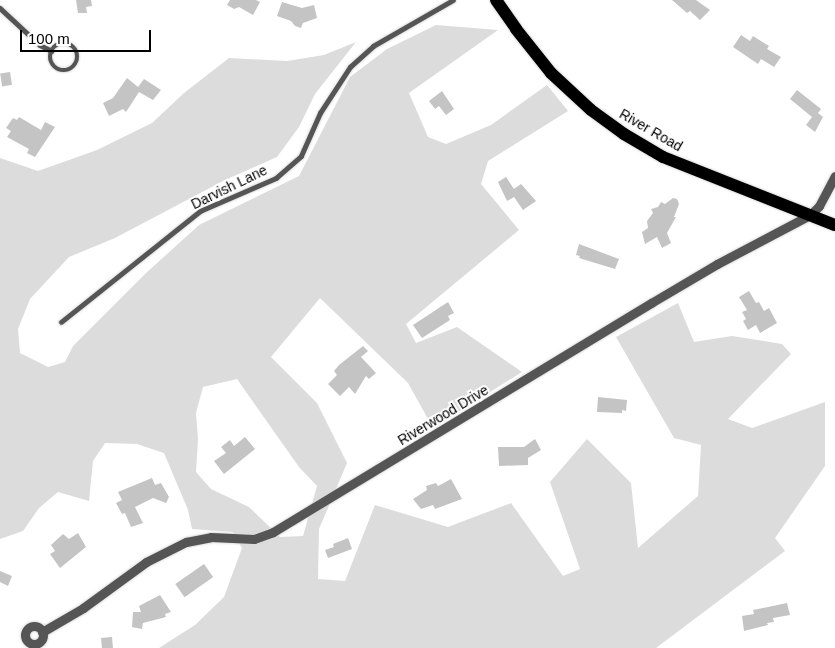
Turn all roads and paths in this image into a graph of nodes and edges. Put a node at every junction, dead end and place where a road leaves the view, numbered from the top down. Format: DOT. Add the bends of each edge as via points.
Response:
graph roads {
  1 [pos="453,0"];
  2 [pos="496,0"];
  3 [pos="0,8"];
  4 [pos="52,51"];
  5 [pos="835,176"];
  6 [pos="810,215"];
  7 [pos="835,225"];
  8 [pos="61,322"];
  9 [pos="42,632"];
  1 -- 8 [label="lane, Darvish Lane" via="373,46 350,67 320,113 301,156 276,178 200,211"];
  2 -- 6 [label="main road, River Road" via="551,73 591,110 624,134 663,157"];
  3 -- 4 [label="lane" via="40,45"];
  4 -- 4 [label="lane" via="51,60 58,70 71,70 77,63 78,54 70,44 62,43"];
  5 -- 6 [label="street, Riverwood Drive" via="819,206"];
  6 -- 7 [label="main road, River Road"];
  6 -- 9 [label="street, Riverwood Drive" via="660,298 274,532 254,539 211,537 186,542 146,562 84,608"];
}
